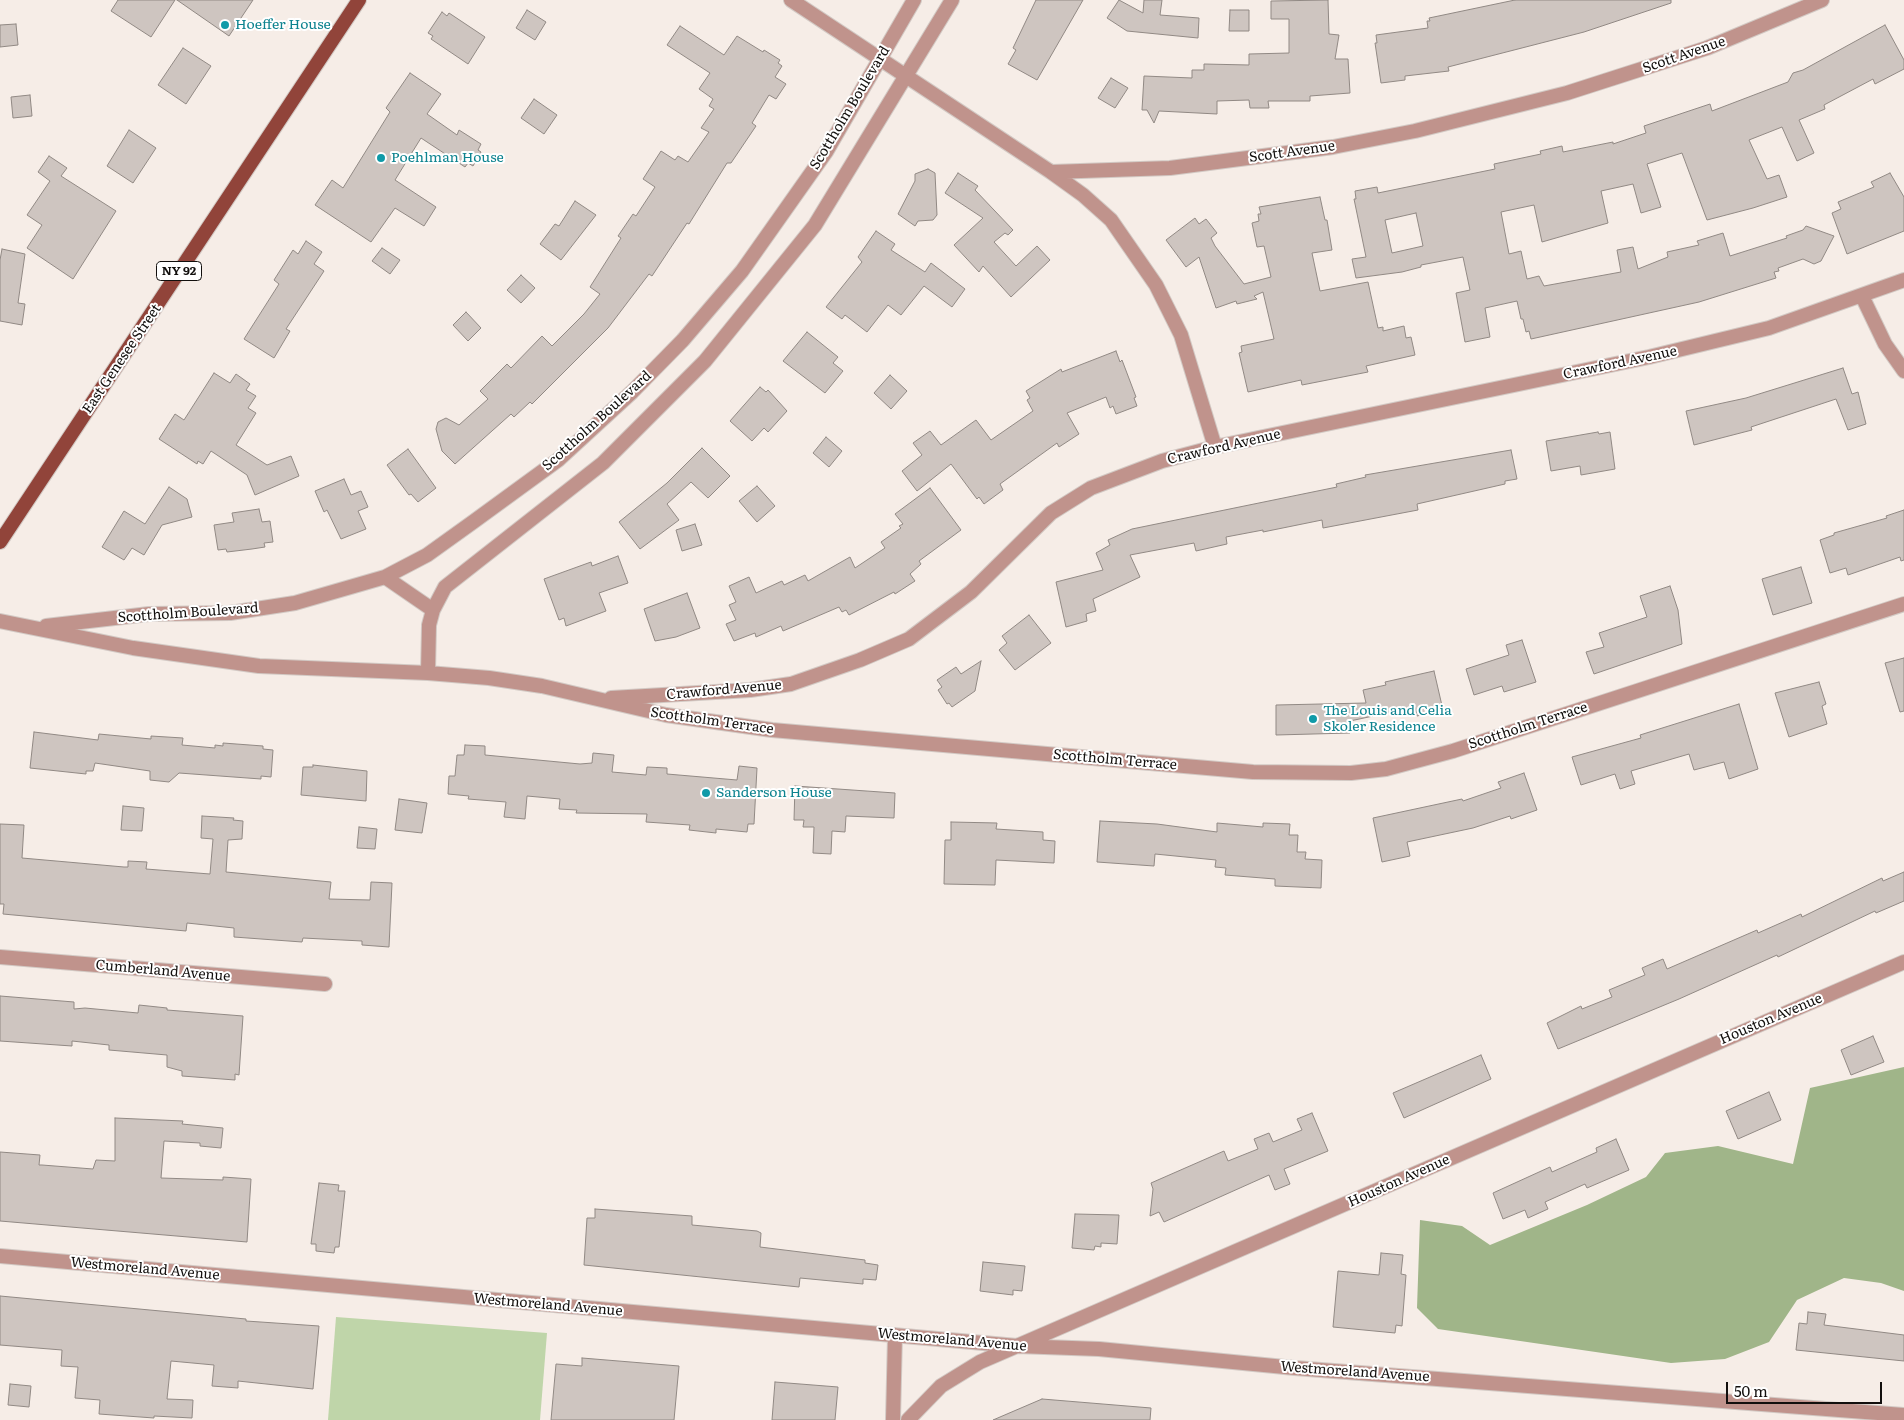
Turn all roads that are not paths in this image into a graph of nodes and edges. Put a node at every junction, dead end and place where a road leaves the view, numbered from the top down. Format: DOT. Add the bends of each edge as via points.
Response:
graph roads {
  1 [pos="359,0"];
  2 [pos="791,0"];
  3 [pos="914,0"];
  4 [pos="952,0"];
  5 [pos="1822,0"];
  6 [pos="880,59"];
  7 [pos="906,75"];
  8 [pos="1051,172"];
  9 [pos="1904,280"];
  10 [pos="1862,296"];
  11 [pos="1904,371"];
  12 [pos="1215,447"];
  13 [pos="0,542"];
  14 [pos="385,577"];
  15 [pos="1904,604"];
  16 [pos="433,610"];
  17 [pos="0,621"];
  18 [pos="34,627"];
  19 [pos="428,673"];
  20 [pos="593,699"];
  21 [pos="0,957"];
  22 [pos="1904,962"];
  23 [pos="325,984"];
  24 [pos="0,1256"];
  25 [pos="895,1335"];
  26 [pos="1017,1346"];
  27 [pos="1904,1415"];
  28 [pos="893,1420"];
  29 [pos="908,1420"];
  1 -- 13 [label="main road, East Genesee Street / NY 92"];
  2 -- 6 [label="street"];
  3 -- 6 [label="street, Scottholm Boulevard"];
  4 -- 7 [label="street"];
  5 -- 8 [label="street, Scott Avenue" via="1707,48 1567,93 1415,130 1333,146 1170,168"];
  6 -- 7 [label="street"];
  6 -- 14 [label="street, Scottholm Boulevard" via="826,152 742,271 683,340 558,460 427,555"];
  7 -- 8 [label="street"];
  7 -- 16 [label="street" via="815,225 704,361 603,463 445,587"];
  8 -- 12 [label="street" via="1110,220 1156,285 1181,335"];
  9 -- 10 [label="street, Crawford Avenue"];
  10 -- 11 [label="street" via="1885,344"];
  10 -- 12 [label="street, Crawford Avenue" via="1769,328 1649,357"];
  12 -- 20 [label="street, Crawford Avenue" via="1162,461 1091,488 1051,513 971,592 909,639 860,660 791,684 758,689"];
  14 -- 16 [label="street"];
  14 -- 18 [label="street, Scottholm Boulevard" via="295,603 230,613 149,614"];
  15 -- 20 [label="street, Scottholm Terrace" via="1454,750 1386,769 1351,772 1253,772 772,730 666,715"];
  16 -- 19 [label="street" via="429,625"];
  17 -- 18 [label="street, Scottholm Boulevard"];
  18 -- 19 [label="street, Scottholm Boulevard" via="133,648 259,666"];
  19 -- 20 [label="street, Scottholm Terrace" via="542,686"];
  21 -- 23 [label="street, Cumberland Avenue"];
  22 -- 26 [label="street, Houston Avenue"];
  24 -- 25 [label="street, Westmoreland Avenue"];
  25 -- 26 [label="street, Westmoreland Avenue"];
  25 -- 28 [label="street"];
  26 -- 27 [label="street, Westmoreland Avenue" via="1099,1349 1295,1368"];
  26 -- 29 [label="street, Houston Avenue" via="980,1362 941,1386"];
}
